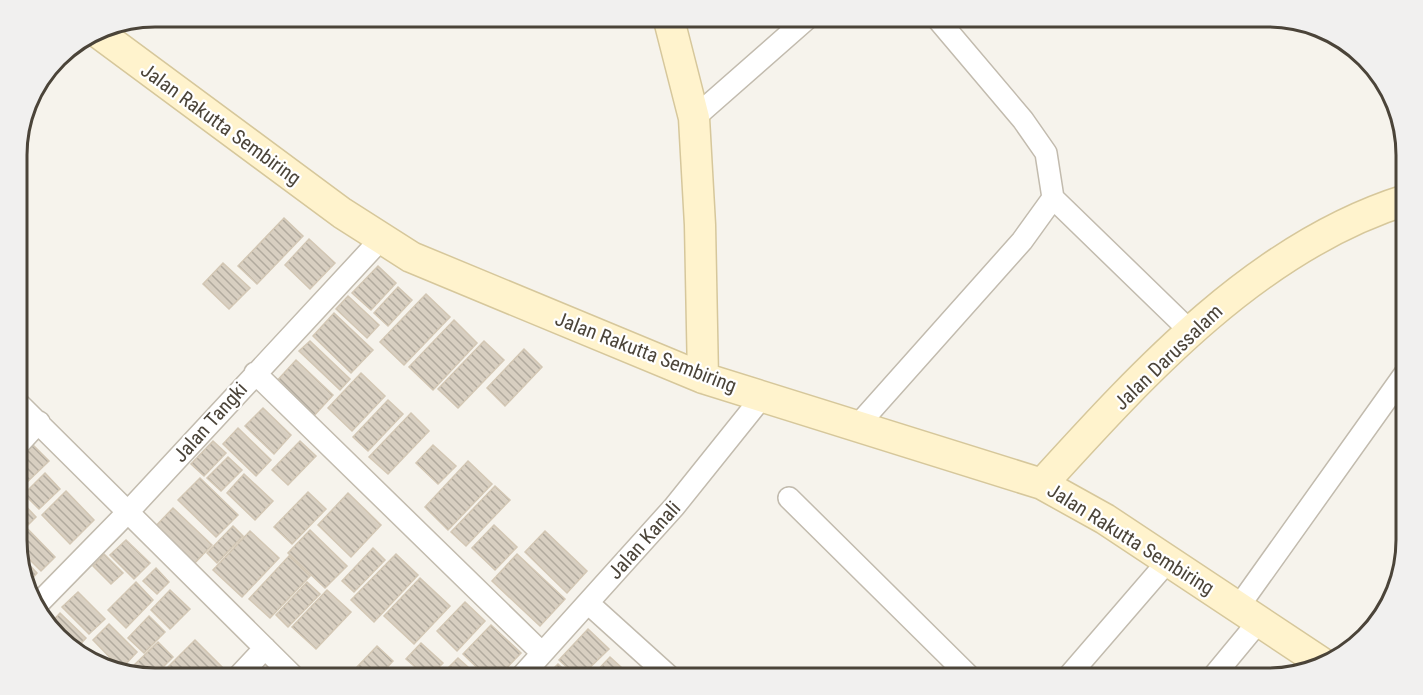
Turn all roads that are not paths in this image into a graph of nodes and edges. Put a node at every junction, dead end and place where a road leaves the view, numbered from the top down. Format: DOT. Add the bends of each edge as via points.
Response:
graph roads {
  1 [pos="671,27"];
  2 [pos="797,27"];
  3 [pos="943,27"];
  4 [pos="105,37"];
  5 [pos="694,118"];
  6 [pos="1053,198"];
  7 [pos="1396,203"];
  8 [pos="382,238"];
  9 [pos="1190,331"];
  10 [pos="255,373"];
  11 [pos="703,378"];
  12 [pos="1396,387"];
  13 [pos="763,396"];
  14 [pos="27,411"];
  15 [pos="39,422"];
  16 [pos="858,425"];
  17 [pos="27,436"];
  18 [pos="1042,484"];
  19 [pos="789,498"];
  20 [pos="127,513"];
  21 [pos="1168,561"];
  22 [pos="42,600"];
  23 [pos="588,603"];
  24 [pos="1250,613"];
  25 [pos="265,648"];
  26 [pos="542,653"];
  27 [pos="1316,659"];
  28 [pos="246,668"];
  29 [pos="285,668"];
  30 [pos="529,668"];
  31 [pos="660,668"];
  32 [pos="961,668"];
  33 [pos="1076,668"];
  34 [pos="1218,668"];
  1 -- 5 [label="main road"];
  2 -- 5 [label="street"];
  3 -- 6 [label="street" via="1046,153"];
  4 -- 8 [label="main road, Jalan Rakutta Sembiring" via="342,213"];
  5 -- 11 [label="main road"];
  6 -- 9 [label="street"];
  6 -- 16 [label="street" via="1022,241"];
  7 -- 9 [label="main road, Jalan Darussalam" via="1374,210 1288,257"];
  8 -- 10 [label="street, Jalan Tangki"];
  8 -- 11 [label="main road, Jalan Rakutta Sembiring" via="411,257"];
  9 -- 18 [label="main road, Jalan Darussalam"];
  10 -- 20 [label="street, Jalan Tangki"];
  10 -- 26 [label="street"];
  11 -- 13 [label="main road, Jalan Rakutta Sembiring"];
  12 -- 24 [label="street"];
  13 -- 16 [label="main road, Jalan Rakutta Sembiring"];
  13 -- 23 [label="street, Jalan Kanali" via="674,507"];
  14 -- 15 [label="street"];
  15 -- 17 [label="street"];
  15 -- 20 [label="street"];
  16 -- 18 [label="main road, Jalan Rakutta Sembiring"];
  18 -- 21 [label="main road, Jalan Rakutta Sembiring" via="1106,519"];
  19 -- 32 [label="street"];
  20 -- 22 [label="street, Jalan Tangki"];
  20 -- 25 [label="street"];
  21 -- 24 [label="main road, Jalan Rakutta Sembiring"];
  21 -- 33 [label="street"];
  23 -- 26 [label="street, Jalan Kanali"];
  23 -- 31 [label="street"];
  24 -- 27 [label="main road, Jalan Rakutta Sembiring"];
  24 -- 34 [label="street"];
  25 -- 28 [label="street"];
  25 -- 29 [label="street"];
  26 -- 30 [label="street, Jalan Kanali"];
}
